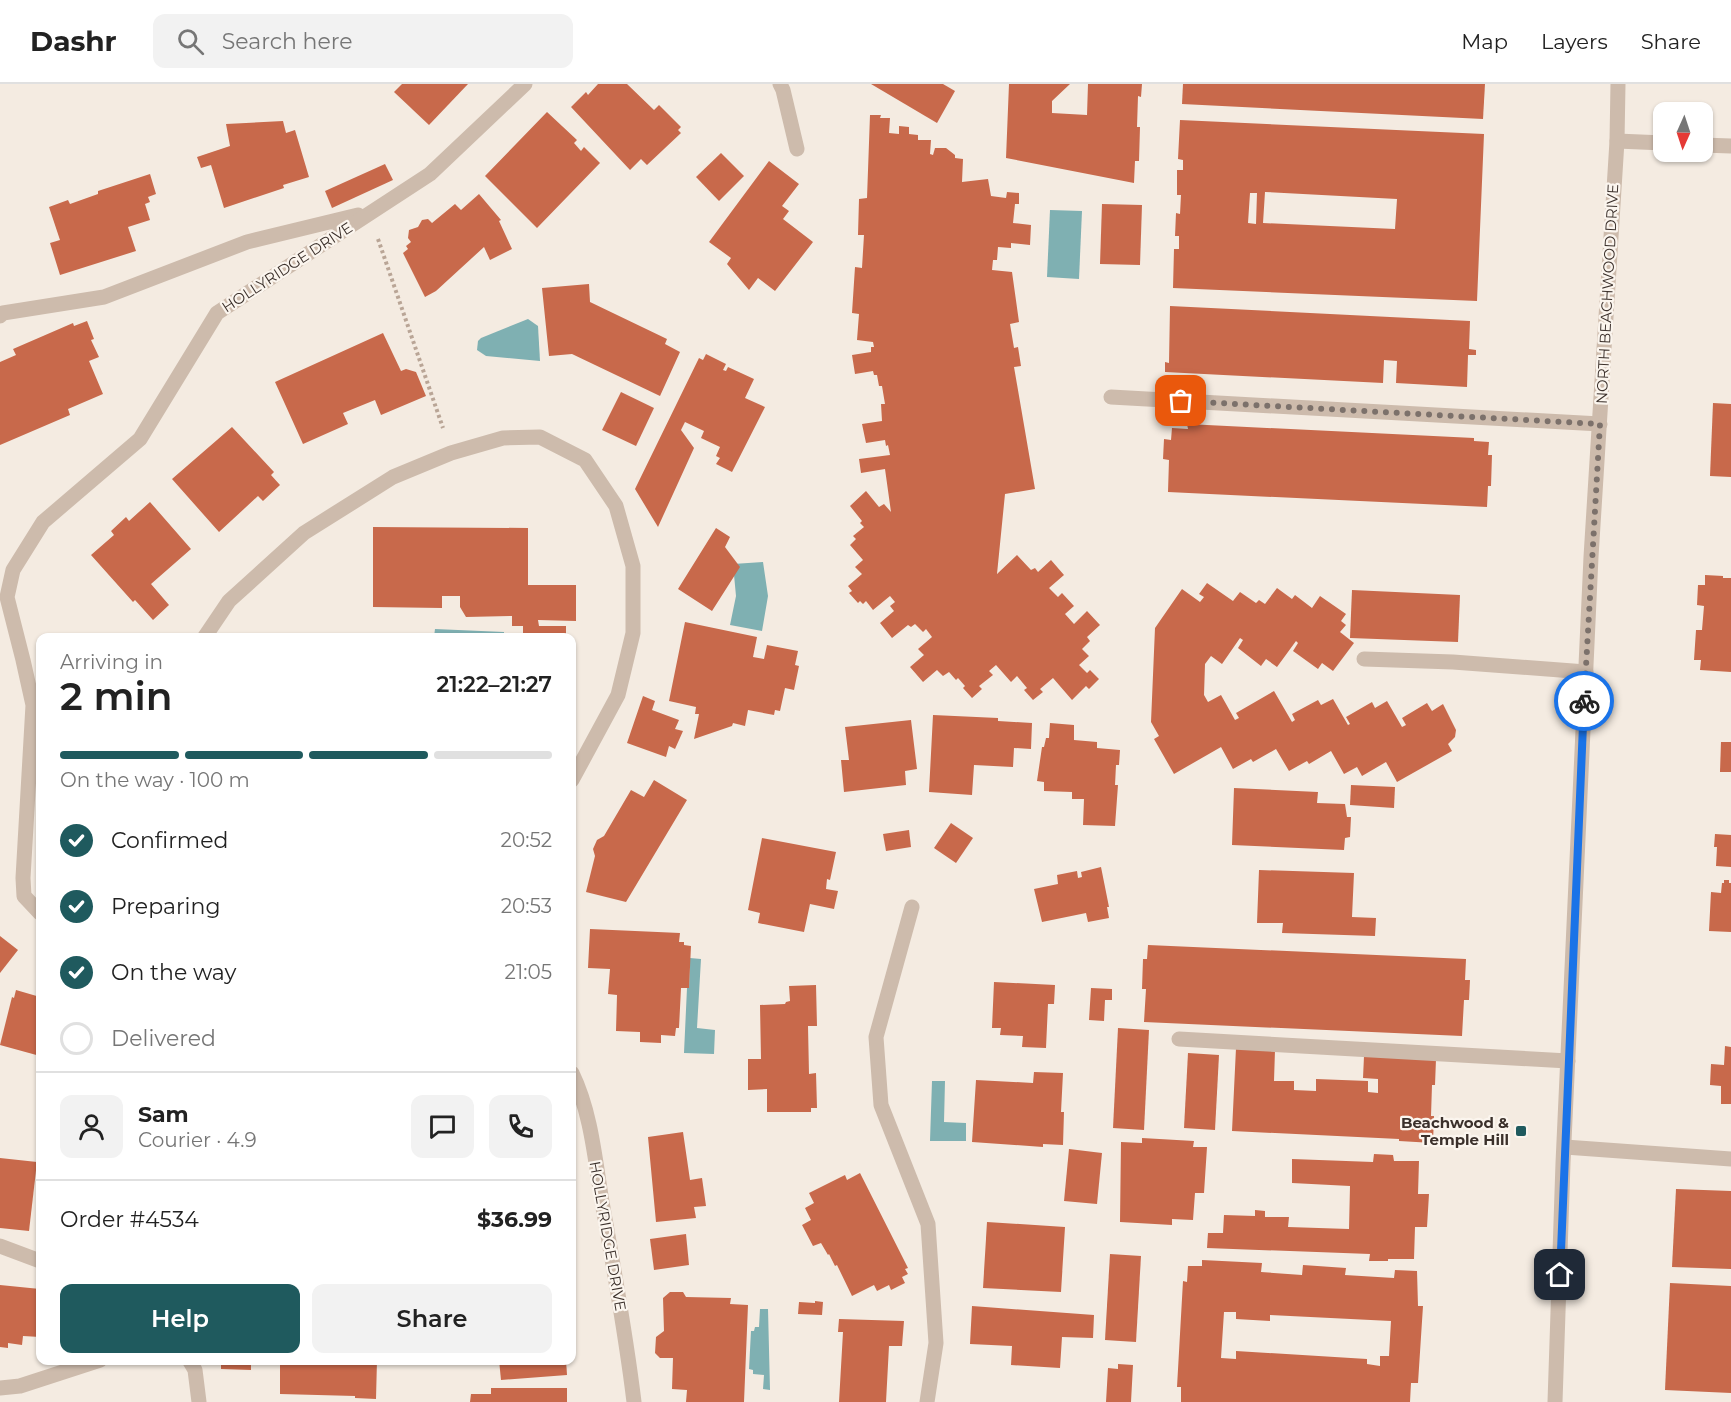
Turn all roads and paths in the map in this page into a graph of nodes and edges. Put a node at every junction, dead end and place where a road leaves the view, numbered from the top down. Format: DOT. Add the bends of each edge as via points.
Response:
graph roads {
  1 [pos="525,84"];
  2 [pos="780,84"];
  3 [pos="1618,84"];
  4 [pos="1617,141"];
  5 [pos="1653,143"];
  6 [pos="1713,145"];
  7 [pos="1731,146"];
  8 [pos="797,149"];
  9 [pos="369,213"];
  10 [pos="0,316"];
  11 [pos="1111,397"];
  12 [pos="1600,424"];
  13 [pos="451,453"];
  14 [pos="207,633"];
  15 [pos="1364,659"];
  16 [pos="1586,672"];
  17 [pos="576,773"];
  18 [pos="912,907"];
  19 [pos="36,909"];
  20 [pos="1179,1039"];
  21 [pos="1568,1061"];
  22 [pos="576,1082"];
  23 [pos="1565,1147"];
  24 [pos="1731,1159"];
  25 [pos="0,1246"];
  26 [pos="36,1260"];
  27 [pos="85,1365"];
  28 [pos="192,1365"];
  29 [pos="0,1388"];
  30 [pos="199,1402"];
  31 [pos="634,1402"];
  32 [pos="927,1402"];
  33 [pos="1555,1402"];
  1 -- 9 [label="street, HOLLYRIDGE DRIVE" via="430,174"];
  2 -- 8 [label="street"];
  3 -- 4 [label="street, NORTH BEACHWOOD DRIVE"];
  4 -- 5 [label="street"];
  4 -- 12 [label="street, NORTH BEACHWOOD DRIVE"];
  6 -- 7 [label="street"];
  9 -- 10 [label="street" via="247,242 104,297"];
  9 -- 13 [label="path"];
  9 -- 19 [label="street, HOLLYRIDGE DRIVE" via="217,313 140,439 43,522 13,570 6,597 33,705 24,896"];
  11 -- 12 [label="street"];
  12 -- 16 [label="street, NORTH BEACHWOOD DRIVE"];
  13 -- 14 [label="street" via="393,477 304,533 229,601"];
  13 -- 17 [label="street" via="503,438 540,436 585,460 616,506 633,566 633,633 618,695"];
  15 -- 16 [label="street"];
  16 -- 21 [label="street, NORTH BEACHWOOD DRIVE"];
  18 -- 32 [label="street" via="876,1037 881,1105 928,1224 936,1343"];
  20 -- 21 [label="street"];
  21 -- 23 [label="street, NORTH BEACHWOOD DRIVE"];
  22 -- 31 [label="street, HOLLYRIDGE DRIVE" via="591,1139"];
  23 -- 24 [label="street"];
  23 -- 33 [label="street, NORTH BEACHWOOD DRIVE"];
  25 -- 26 [label="street"];
  27 -- 29 [label="street" via="21,1386"];
  28 -- 30 [label="street"];
}
